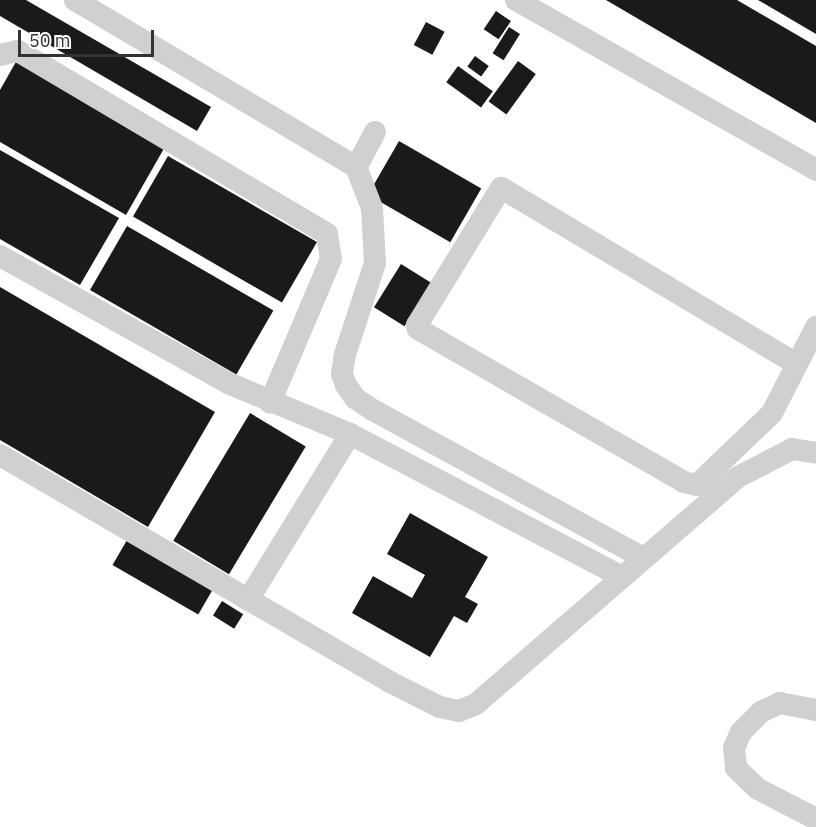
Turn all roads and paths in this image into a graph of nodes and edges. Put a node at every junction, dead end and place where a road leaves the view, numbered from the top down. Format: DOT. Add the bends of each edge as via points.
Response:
graph roads {
  1 [pos="75,0"];
  2 [pos="516,0"];
  3 [pos="0,55"];
  4 [pos="375,132"];
  5 [pos="356,167"];
  6 [pos="816,170"];
  7 [pos="0,256"];
  8 [pos="816,327"];
  9 [pos="795,363"];
  10 [pos="270,403"];
  11 [pos="350,434"];
  12 [pos="816,453"];
  13 [pos="0,455"];
  14 [pos="643,558"];
  15 [pos="622,577"];
  16 [pos="248,600"];
  17 [pos="816,710"];
  18 [pos="816,819"];
  1 -- 5 [label="lane"];
  2 -- 6 [label="lane"];
  3 -- 10 [label="lane" via="18,51 327,234 331,259"];
  4 -- 5 [label="lane"];
  5 -- 14 [label="lane" via="372,208 375,237 369,287 345,354 342,374 355,398"];
  7 -- 10 [label="lane"];
  8 -- 9 [label="lane"];
  9 -- 9 [label="lane" via="772,414 697,485 684,482 417,325 501,188"];
  10 -- 11 [label="lane"];
  11 -- 15 [label="lane"];
  11 -- 16 [label="lane"];
  12 -- 14 [label="lane" via="792,449 738,477"];
  13 -- 16 [label="lane"];
  14 -- 15 [label="lane"];
  15 -- 16 [label="lane" via="476,704 459,711 440,708 390,682"];
  17 -- 18 [label="lane" via="780,703 761,712 741,732 734,748 736,768 758,789"];
}
